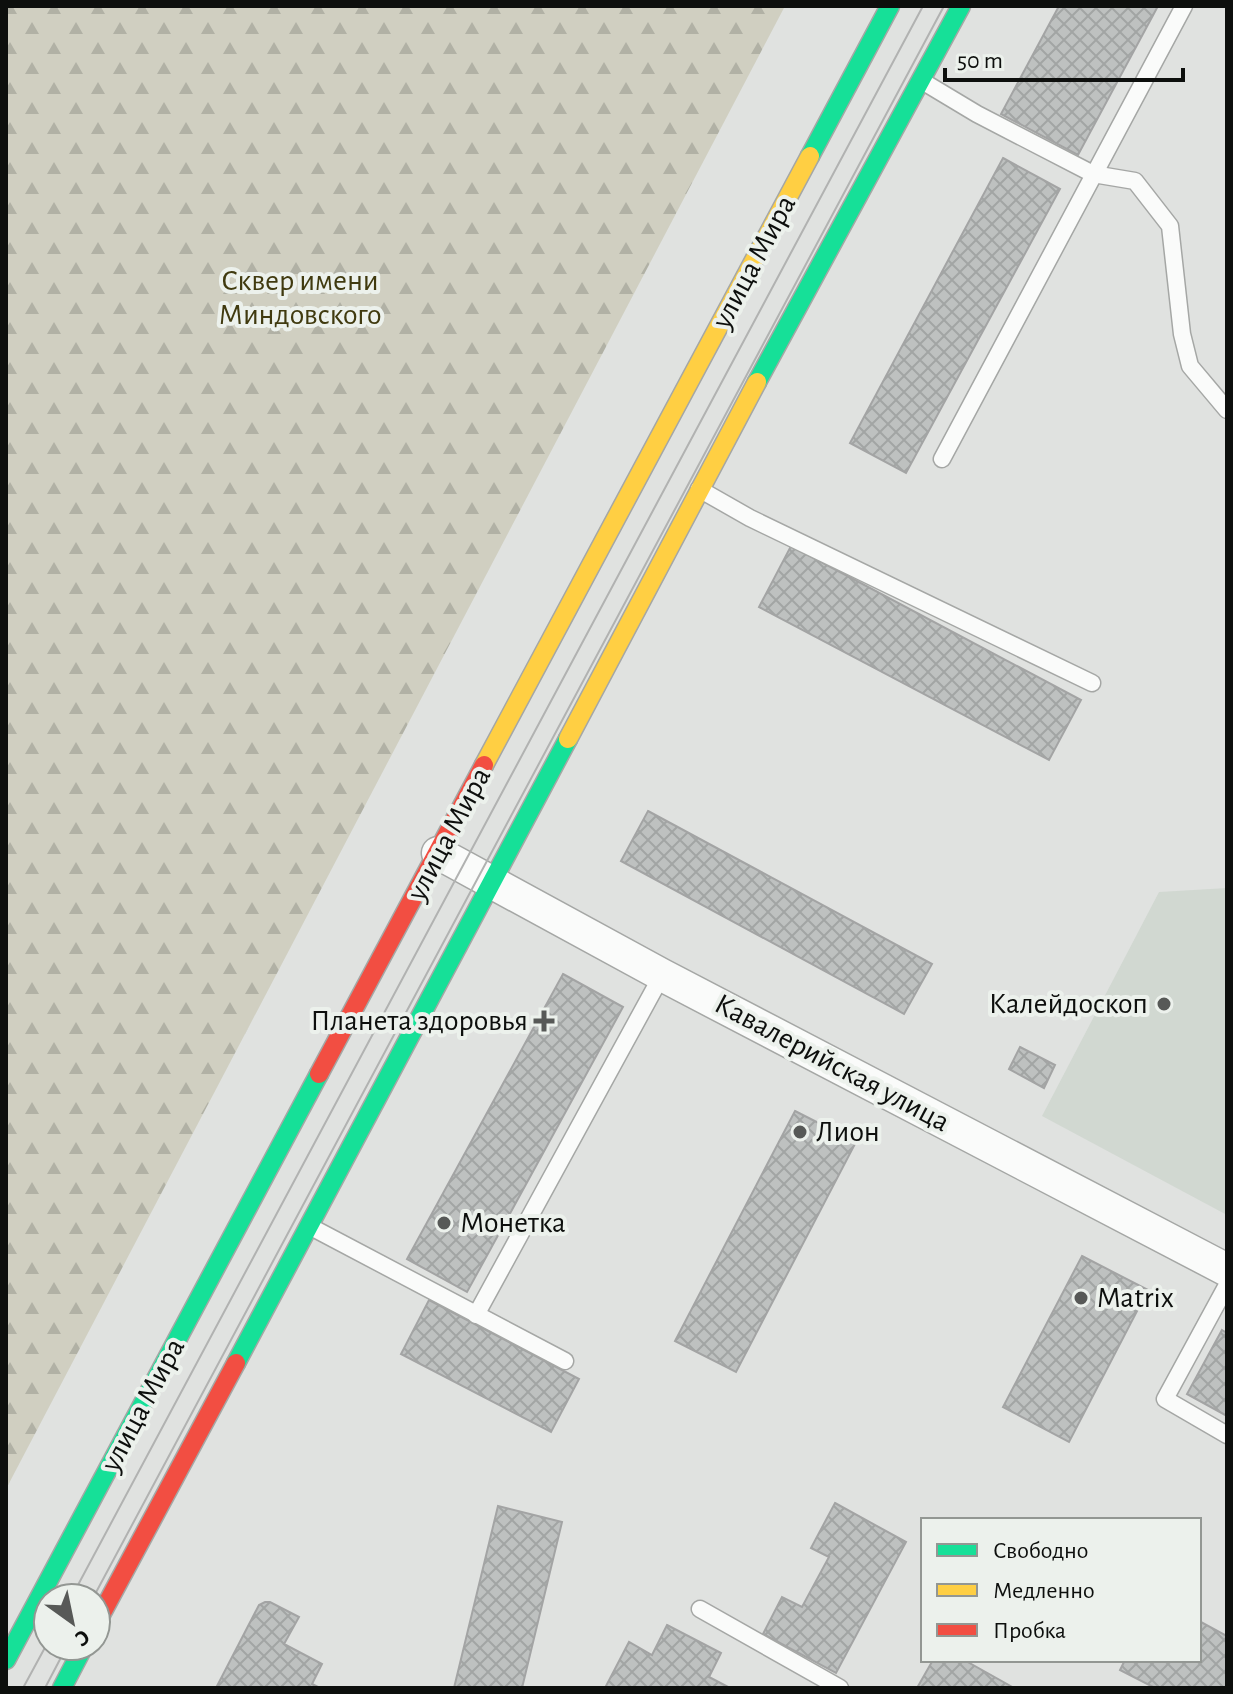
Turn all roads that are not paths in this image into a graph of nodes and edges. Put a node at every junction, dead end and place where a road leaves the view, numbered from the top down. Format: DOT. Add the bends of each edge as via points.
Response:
graph roads {
  1 [pos="890,6"];
  2 [pos="961,6"];
  3 [pos="1184,6"];
  4 [pos="921,80"];
  5 [pos="1093,174"];
  6 [pos="1227,410"];
  7 [pos="942,459"];
  8 [pos="699,489"];
  9 [pos="1092,683"];
  10 [pos="438,853"];
  11 [pos="493,882"];
  12 [pos="662,975"];
  13 [pos="309,1227"];
  14 [pos="1227,1270"];
  15 [pos="1227,1285"];
  16 [pos="476,1315"];
  17 [pos="565,1361"];
  18 [pos="1227,1435"];
  19 [pos="112,1594"];
  20 [pos="700,1609"];
  21 [pos="6,1660"];
  22 [pos="76,1662"];
  23 [pos="62,1688"];
  24 [pos="840,1688"];
  1 -- 10 [label="main road, улица Мира"];
  2 -- 4 [label="main road, улица Мира"];
  3 -- 5 [label="lane"];
  4 -- 5 [label="lane"];
  4 -- 8 [label="main road, улица Мира"];
  5 -- 6 [label="lane" via="1135,181 1170,226 1190,366"];
  5 -- 7 [label="lane"];
  8 -- 9 [label="lane"];
  8 -- 11 [label="main road, улица Мира"];
  10 -- 11 [label="street, Кавалерийская улица"];
  10 -- 21 [label="main road, улица Мира"];
  11 -- 12 [label="street, Кавалерийская улица"];
  11 -- 13 [label="main road, улица Мира"];
  12 -- 14 [label="street, Кавалерийская улица"];
  12 -- 16 [label="lane"];
  13 -- 16 [label="lane"];
  13 -- 19 [label="main road, улица Мира"];
  15 -- 18 [label="lane" via="1165,1399"];
  16 -- 17 [label="lane"];
  20 -- 24 [label="lane"];
  22 -- 23 [label="main road"];
}
